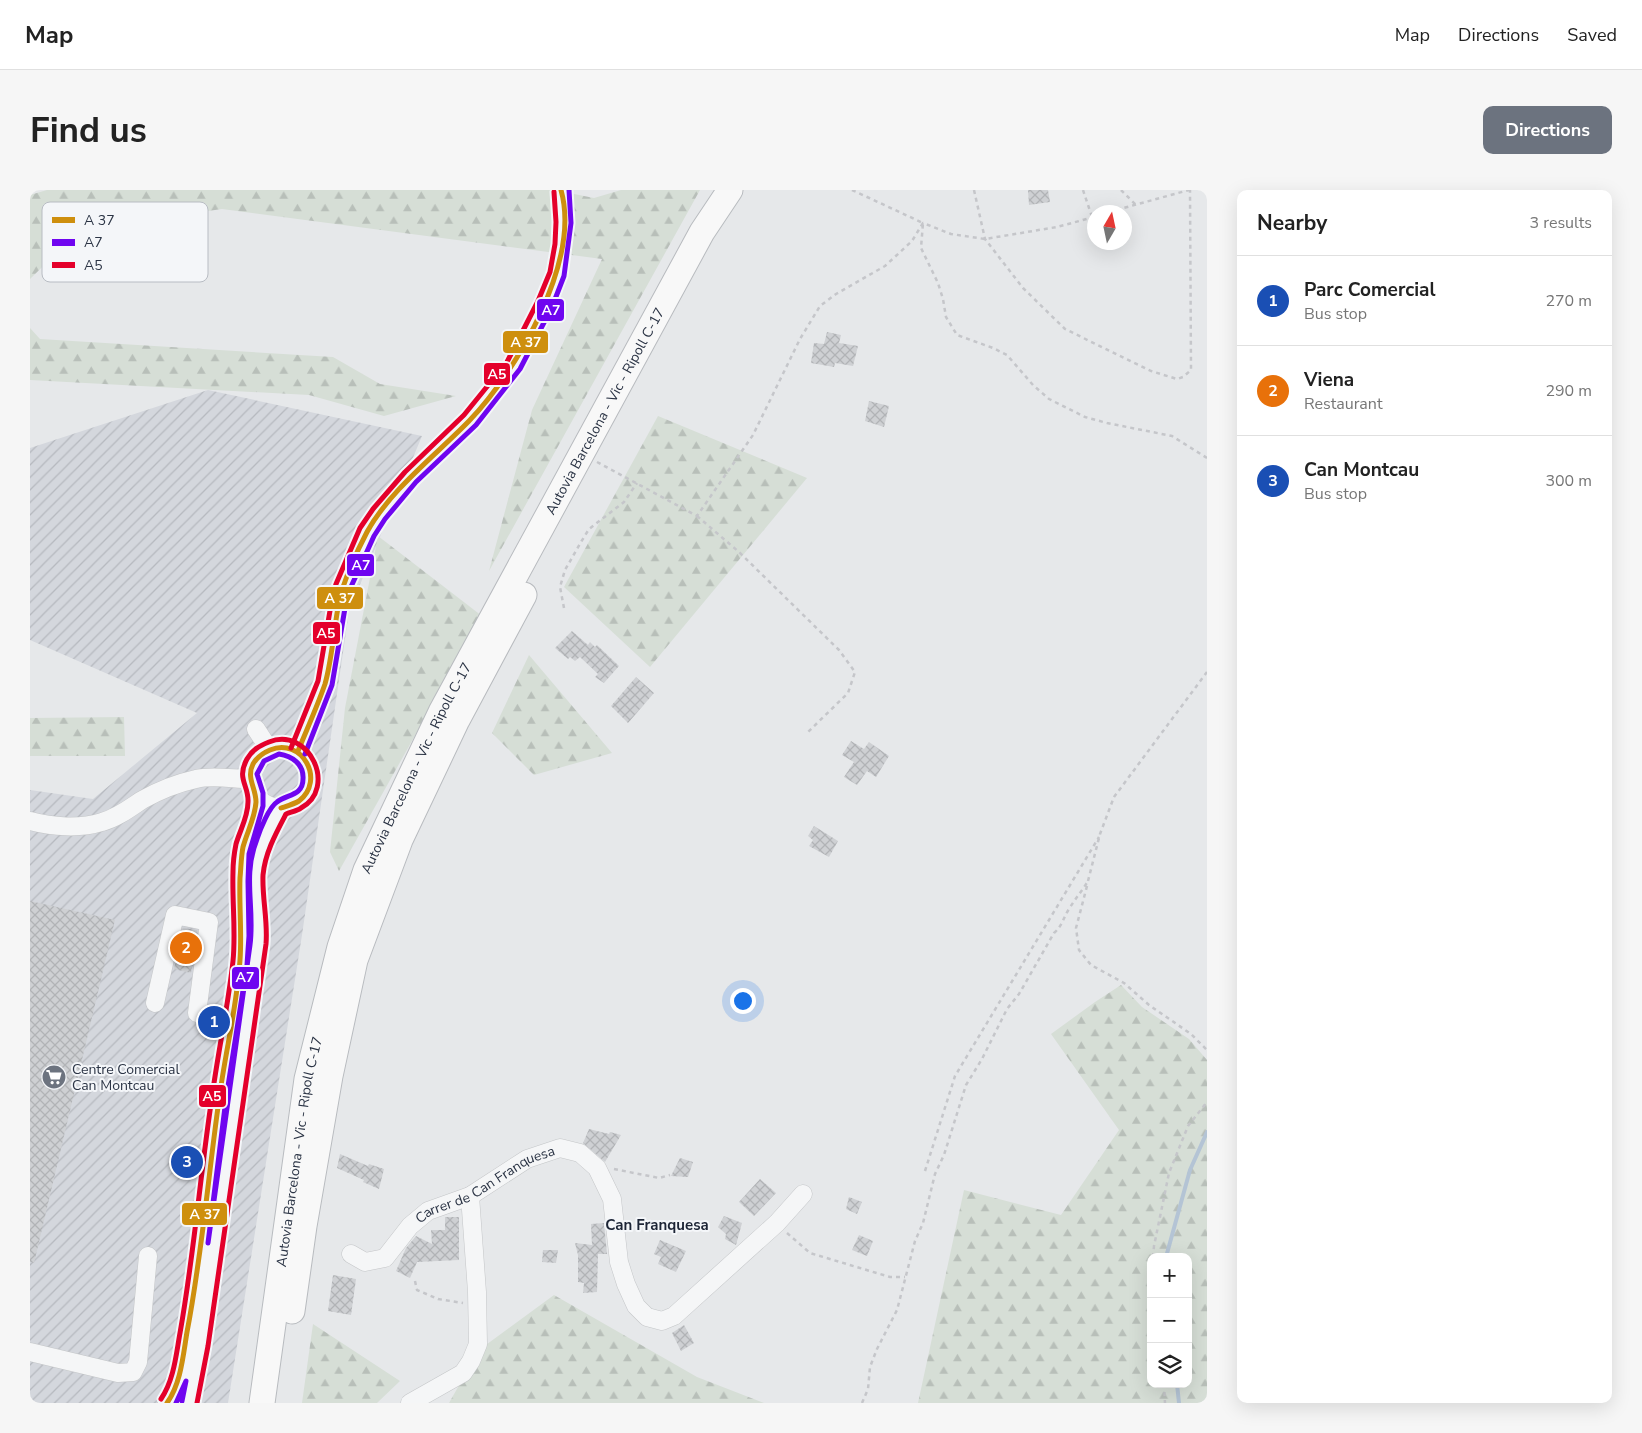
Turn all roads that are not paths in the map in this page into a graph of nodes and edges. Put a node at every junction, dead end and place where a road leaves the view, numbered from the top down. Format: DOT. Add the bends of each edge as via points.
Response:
graph roads {
  1 [pos="561,190"];
  2 [pos="718,190"];
  3 [pos="730,190"];
  4 [pos="749,190"];
  5 [pos="702,232"];
  6 [pos="256,728"];
  7 [pos="269,749"];
  8 [pos="298,751"];
  9 [pos="250,779"];
  10 [pos="256,796"];
  11 [pos="281,808"];
  12 [pos="34,823"];
  13 [pos="155,1003"];
  14 [pos="197,1013"];
  15 [pos="803,1194"];
  16 [pos="470,1196"];
  17 [pos="351,1254"];
  18 [pos="148,1256"];
  19 [pos="30,1352"];
  20 [pos="167,1403"];
  21 [pos="189,1403"];
  22 [pos="262,1403"];
  23 [pos="279,1403"];
  24 [pos="410,1403"];
  1 -- 8 [label="street" via="562,246 557,274 545,304 513,366 470,420 411,476 367,532 343,586 325,683"];
  2 -- 5 [label="highway" via="706,207"];
  3 -- 5 [label="highway, Autovia Barcelona - Vic - Ripoll C-17"];
  4 -- 23 [label="highway, Autovia Barcelona - Vic - Ripoll C-17" via="699,270 596,461 457,720 400,840 355,960 330,1076 304,1226"];
  5 -- 22 [label="highway, Autovia Barcelona - Vic - Ripoll C-17" via="441,712 366,870 340,947 306,1079"];
  6 -- 7 [label="street"];
  7 -- 8 [label="street" via="278,746"];
  7 -- 9 [label="street" via="258,756 251,767"];
  8 -- 11 [label="street" via="310,766 310,786 299,802"];
  9 -- 10 [label="street"];
  9 -- 12 [label="street" via="198,778 144,799 102,822 75,827"];
  10 -- 11 [label="street" via="271,807"];
  10 -- 20 [label="street" via="254,817 242,852 242,946 196,1285 179,1378"];
  11 -- 21 [label="street" via="265,836 256,872 257,951 201,1345"];
  13 -- 14 [label="street" via="174,915 209,922"];
  15 -- 16 [label="street, Carrer de Can Franquesa" via="777,1223 674,1316 662,1321 647,1317 636,1306 619,1262 612,1199 597,1168 580,1153 560,1148 526,1159"];
  16 -- 17 [label="street, Carrer de Can Franquesa" via="428,1211 410,1226 385,1258 365,1262"];
  16 -- 24 [label="street" via="478,1344 463,1373"];
  18 -- 19 [label="street" via="138,1362 133,1372 118,1373"];
}
